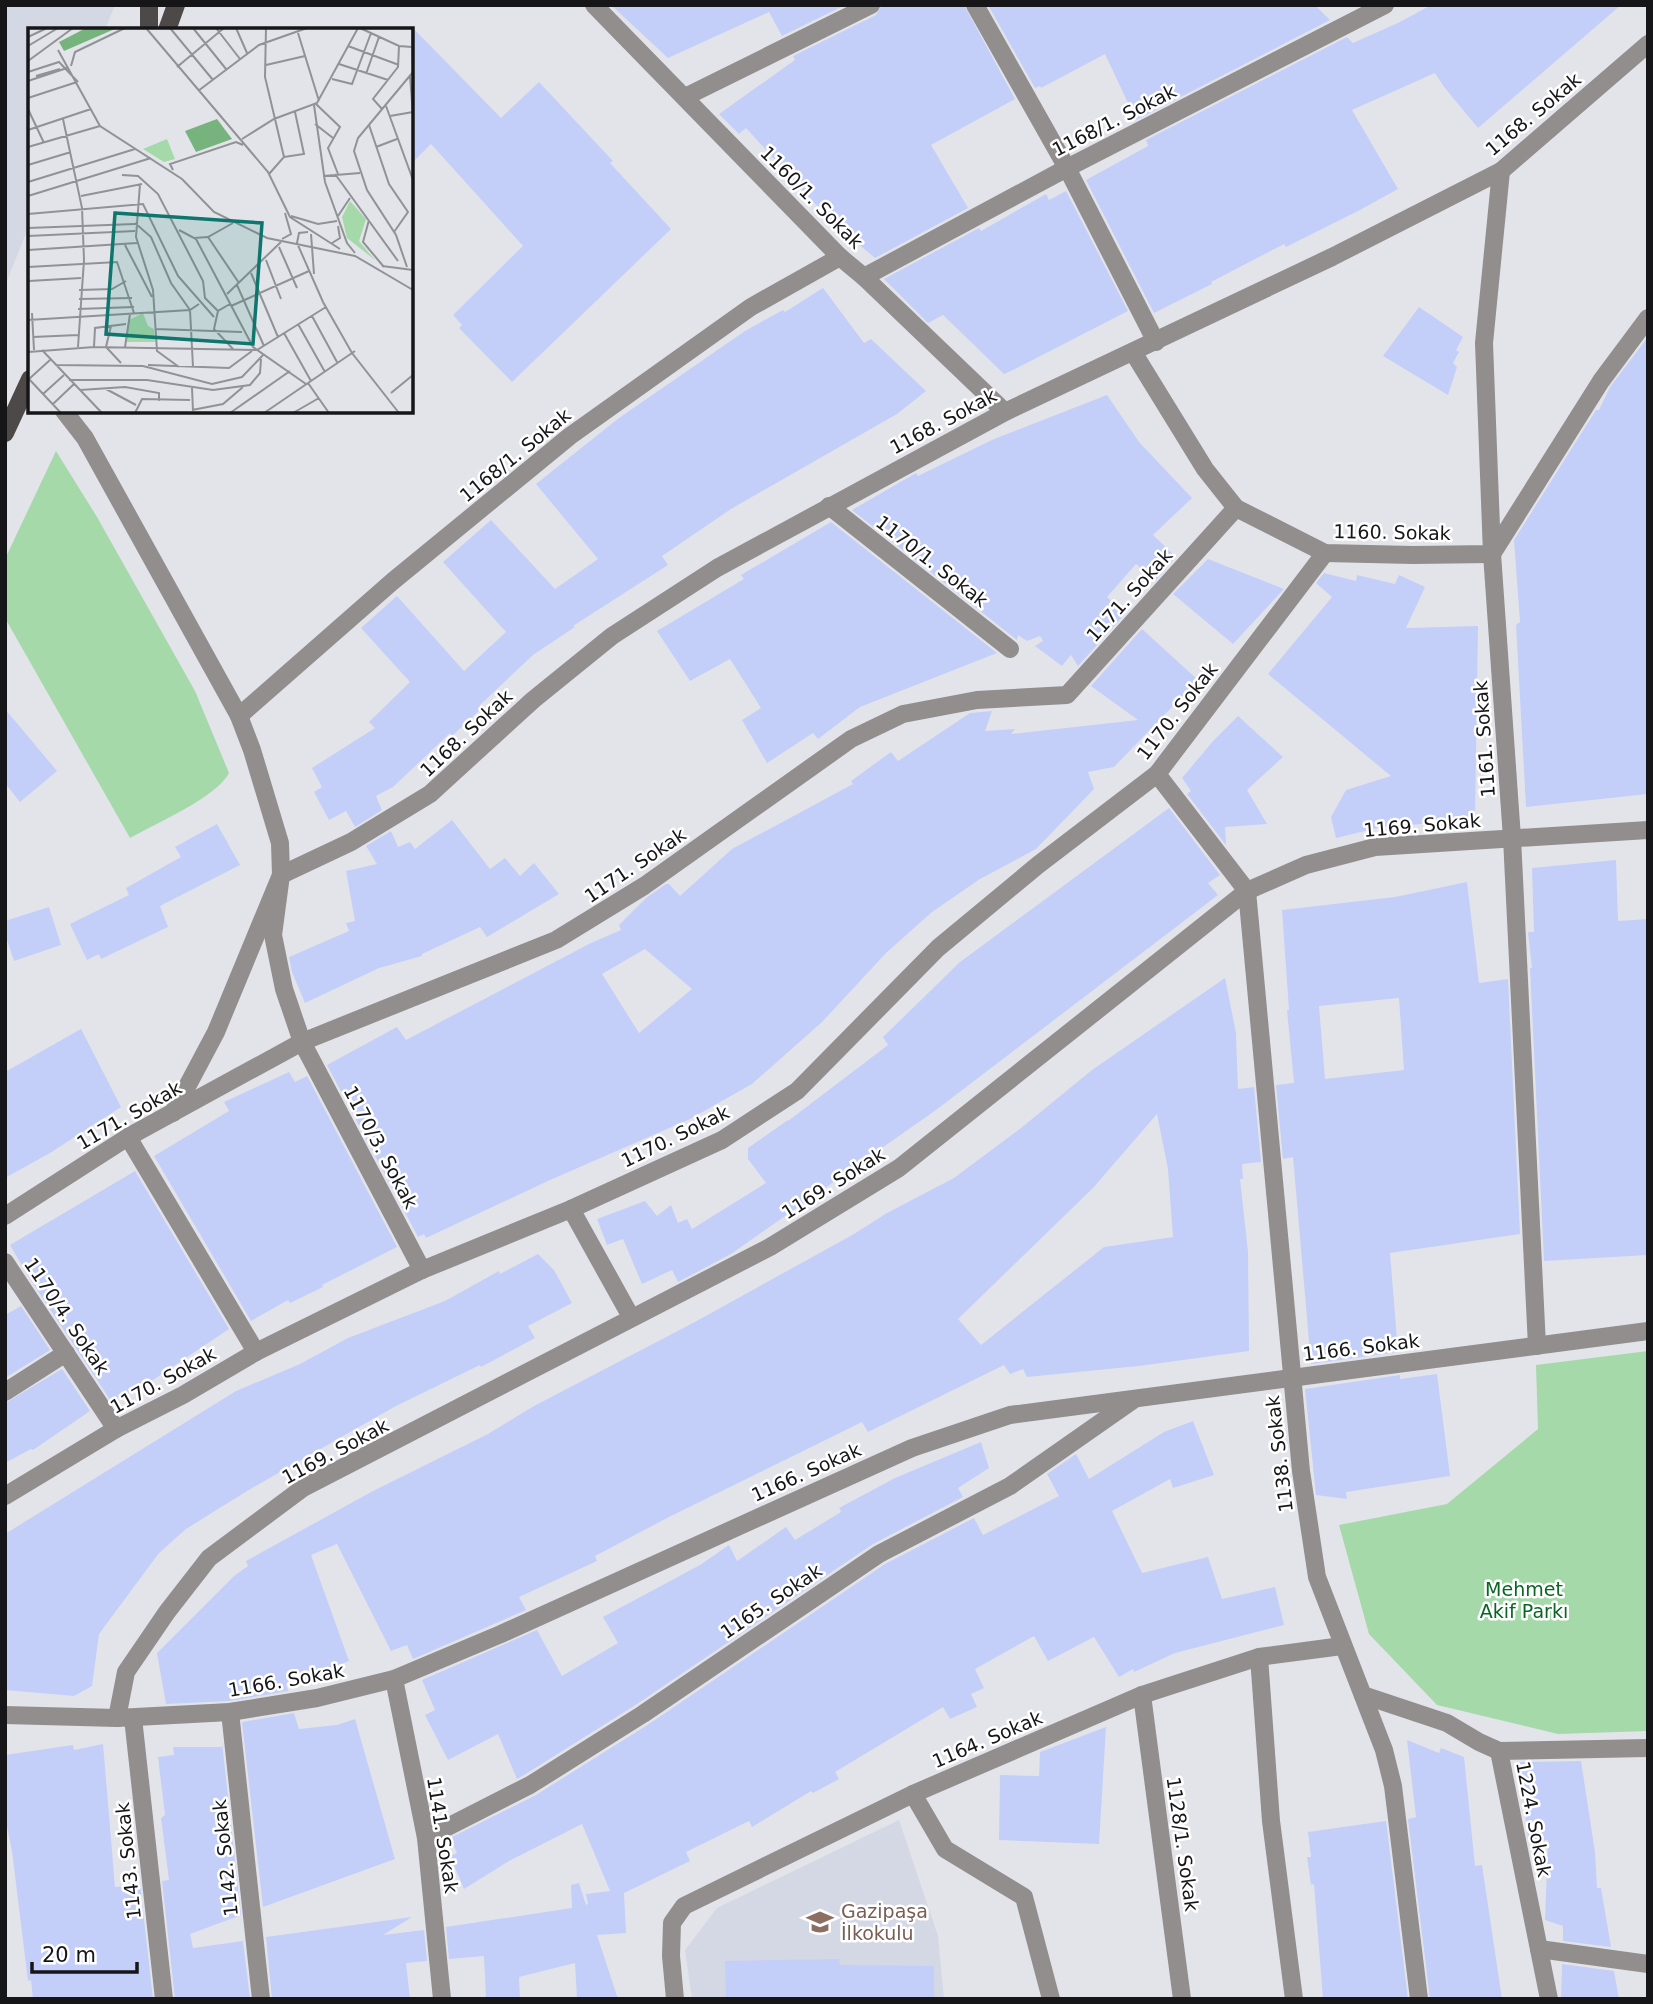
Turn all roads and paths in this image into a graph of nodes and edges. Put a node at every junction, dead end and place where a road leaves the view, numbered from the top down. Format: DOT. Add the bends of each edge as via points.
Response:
graph roads {
  1 [pos="149,5"];
  2 [pos="176,5"];
  3 [pos="594,5"];
  4 [pos="871,5"];
  5 [pos="975,5"];
  6 [pos="1385,5"];
  7 [pos="149,28"];
  8 [pos="168,28"];
  9 [pos="1648,44"];
  10 [pos="685,97"];
  11 [pos="1067,168"];
  12 [pos="1501,171"];
  13 [pos="840,257"];
  14 [pos="864,277"];
  15 [pos="1648,318"];
  16 [pos="1156,342"];
  17 [pos="1132,352"];
  18 [pos="28,387"];
  19 [pos="1005,412"];
  20 [pos="66,413"];
  21 [pos="5,433"];
  22 [pos="829,506"];
  23 [pos="1236,508"];
  24 [pos="1325,553"];
  25 [pos="1492,554"];
  26 [pos="1010,649"];
  27 [pos="239,716"];
  28 [pos="1157,774"];
  29 [pos="1648,830"];
  30 [pos="1512,838"];
  31 [pos="281,876"];
  32 [pos="1247,891"];
  33 [pos="302,1042"];
  34 [pos="173,1113"];
  35 [pos="128,1137"];
  36 [pos="571,1209"];
  37 [pos="5,1216"];
  38 [pos="5,1262"];
  39 [pos="422,1270"];
  40 [pos="631,1317"];
  41 [pos="1648,1331"];
  42 [pos="1536,1346"];
  43 [pos="256,1352"];
  44 [pos="66,1353"];
  45 [pos="1291,1377"];
  46 [pos="5,1392"];
  47 [pos="1138,1396"];
  48 [pos="116,1429"];
  49 [pos="5,1496"];
  50 [pos="1342,1646"];
  51 [pos="1259,1657"];
  52 [pos="394,1679"];
  53 [pos="1142,1695"];
  54 [pos="1363,1695"];
  55 [pos="230,1712"];
  56 [pos="5,1715"];
  57 [pos="125,1718"];
  58 [pos="1648,1748"];
  59 [pos="1499,1751"];
  60 [pos="913,1794"];
  61 [pos="426,1838"];
  62 [pos="1539,1949"];
  63 [pos="1648,1964"];
  64 [pos="164,1999"];
  65 [pos="261,1999"];
  66 [pos="442,1999"];
  67 [pos="675,1999"];
  68 [pos="1051,1999"];
  69 [pos="1182,1999"];
  70 [pos="1294,1999"];
  71 [pos="1419,1999"];
  72 [pos="1549,1999"];
  1 -- 7 [label="main road"];
  2 -- 8 [label="main road"];
  3 -- 10 [label="street, 1160/1. Sokak"];
  4 -- 10 [label="street"];
  5 -- 11 [label="street"];
  6 -- 11 [label="street, 1168/1. Sokak"];
  9 -- 12 [label="street, 1168. Sokak"];
  10 -- 13 [label="street, 1160/1. Sokak"];
  11 -- 14 [label="street, 1168/1. Sokak"];
  11 -- 16 [label="street"];
  12 -- 16 [label="street, 1168. Sokak"];
  12 -- 25 [label="street, 1161. Sokak" via="1484,343"];
  13 -- 14 [label="street, 1160/1. Sokak"];
  13 -- 27 [label="street, 1168/1. Sokak" via="751,307 570,436 393,581"];
  14 -- 19 [label="street, 1160/1. Sokak"];
  15 -- 25 [label="street" via="1601,381"];
  16 -- 17 [label="street, 1168. Sokak"];
  17 -- 19 [label="street, 1168. Sokak"];
  17 -- 23 [label="street, 1160. Sokak" via="1205,470"];
  18 -- 21 [label="main road"];
  19 -- 22 [label="street, 1168. Sokak"];
  20 -- 27 [label="street" via="85,438"];
  22 -- 26 [label="street, 1170/1. Sokak"];
  22 -- 31 [label="street, 1168. Sokak" via="718,568 612,636 430,794 351,842"];
  23 -- 24 [label="street, 1160. Sokak"];
  23 -- 33 [label="street, 1171. Sokak" via="1067,695 977,700 902,714 851,739 643,886 556,940"];
  24 -- 25 [label="street, 1160. Sokak"];
  24 -- 28 [label="street, 1170. Sokak"];
  25 -- 30 [label="street, 1161. Sokak"];
  27 -- 31 [label="street" via="280,843"];
  28 -- 32 [label="street"];
  28 -- 36 [label="street, 1170. Sokak" via="937,948 797,1091 722,1140"];
  29 -- 30 [label="street, 1169. Sokak"];
  30 -- 32 [label="street, 1169. Sokak" via="1375,847 1306,865"];
  30 -- 42 [label="street, 1161. Sokak"];
  31 -- 33 [label="street, 1170/3. Sokak" via="273,935 284,989"];
  31 -- 34 [label="street" via="216,1032"];
  32 -- 40 [label="street, 1169. Sokak" via="899,1168 770,1247"];
  32 -- 45 [label="street, 1138. Sokak"];
  33 -- 34 [label="street, 1171. Sokak"];
  33 -- 39 [label="street, 1170/3. Sokak"];
  34 -- 35 [label="street, 1171. Sokak"];
  35 -- 37 [label="street, 1171. Sokak"];
  35 -- 43 [label="street"];
  36 -- 39 [label="street, 1170. Sokak"];
  36 -- 40 [label="street"];
  38 -- 44 [label="street, 1170/4. Sokak"];
  39 -- 43 [label="street, 1170. Sokak"];
  40 -- 57 [label="street, 1169. Sokak" via="303,1488 209,1558 126,1672"];
  41 -- 42 [label="street, 1166. Sokak"];
  42 -- 45 [label="street, 1166. Sokak"];
  43 -- 48 [label="street, 1170. Sokak"];
  44 -- 46 [label="street"];
  44 -- 48 [label="street, 1170/4. Sokak"];
  45 -- 47 [label="street, 1166. Sokak"];
  45 -- 50 [label="street, 1138. Sokak" via="1317,1577"];
  47 -- 52 [label="street, 1166. Sokak" via="1010,1415 912,1448"];
  47 -- 61 [label="street, 1165. Sokak" via="1010,1486 879,1554 643,1714 530,1784"];
  48 -- 49 [label="street, 1170. Sokak"];
  50 -- 51 [label="street, 1164. Sokak"];
  50 -- 54 [label="street, 1138. Sokak"];
  51 -- 53 [label="street, 1164. Sokak"];
  51 -- 70 [label="street" via="1271,1821"];
  52 -- 55 [label="street, 1166. Sokak"];
  52 -- 61 [label="street, 1141. Sokak"];
  53 -- 60 [label="street, 1164. Sokak"];
  53 -- 69 [label="street, 1128/1. Sokak"];
  54 -- 59 [label="street, 1224. Sokak" via="1447,1723"];
  54 -- 71 [label="street, 1138. Sokak" via="1392,1786"];
  55 -- 57 [label="street, 1166. Sokak"];
  55 -- 65 [label="street, 1142. Sokak"];
  56 -- 57 [label="street, 1166. Sokak"];
  57 -- 64 [label="street, 1143. Sokak"];
  58 -- 59 [label="street"];
  59 -- 62 [label="street, 1224. Sokak"];
  60 -- 67 [label="street, 1164. Sokak" via="684,1906 672,1923"];
  60 -- 68 [label="street" via="945,1849 1024,1897"];
  61 -- 66 [label="street, 1141. Sokak"];
  62 -- 63 [label="street"];
  62 -- 72 [label="street, 1224. Sokak"];
}
